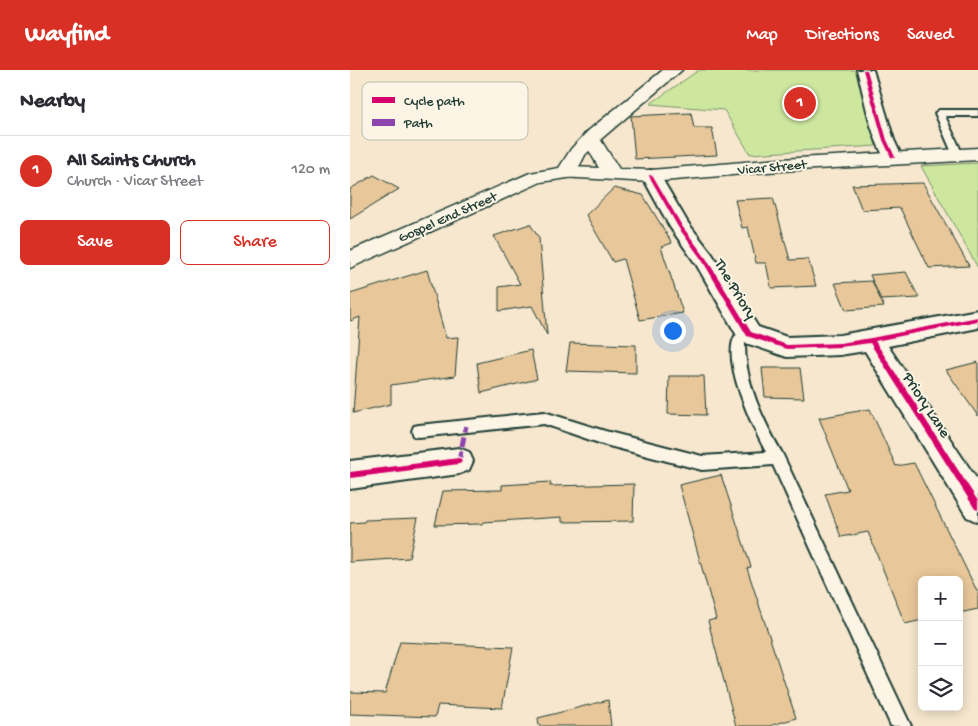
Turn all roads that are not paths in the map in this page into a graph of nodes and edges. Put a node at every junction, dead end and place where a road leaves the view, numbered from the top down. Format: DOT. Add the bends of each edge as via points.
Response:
graph roads {
  1 [pos="674,70"];
  2 [pos="865,70"];
  3 [pos="978,113"];
  4 [pos="591,138"];
  5 [pos="958,154"];
  6 [pos="978,154"];
  7 [pos="893,157"];
  8 [pos="567,173"];
  9 [pos="613,175"];
  10 [pos="544,176"];
  11 [pos="651,176"];
  12 [pos="350,260"];
  13 [pos="978,318"];
  14 [pos="749,334"];
  15 [pos="870,340"];
  16 [pos="419,431"];
  17 [pos="777,458"];
  18 [pos="459,461"];
  19 [pos="350,476"];
  20 [pos="978,507"];
  21 [pos="900,726"];
  1 -- 4 [label="main road"];
  2 -- 7 [label="street"];
  3 -- 5 [label="lane" via="939,113"];
  4 -- 8 [label="main road" via="569,164"];
  4 -- 9 [label="main road"];
  4 -- 10 [label="main road" via="552,161"];
  5 -- 6 [label="main road, Vicar Street"];
  5 -- 7 [label="main road, Vicar Street"];
  7 -- 11 [label="main road, Vicar Street"];
  8 -- 9 [label="main road, Vicar Street"];
  8 -- 10 [label="main road, Gospel End Street"];
  9 -- 11 [label="main road, Vicar Street"];
  10 -- 12 [label="main road, Gospel End Street" via="498,193"];
  11 -- 14 [label="street, The Priory"];
  13 -- 15 [label="street, The Priory"];
  14 -- 15 [label="street, The Priory" via="787,347"];
  14 -- 17 [label="lane" via="739,340 738,360 755,418"];
  15 -- 20 [label="street, Priory Lane"];
  16 -- 17 [label="lane" via="544,418 702,464"];
  17 -- 21 [label="lane"];
  18 -- 19 [label="street"];
}
